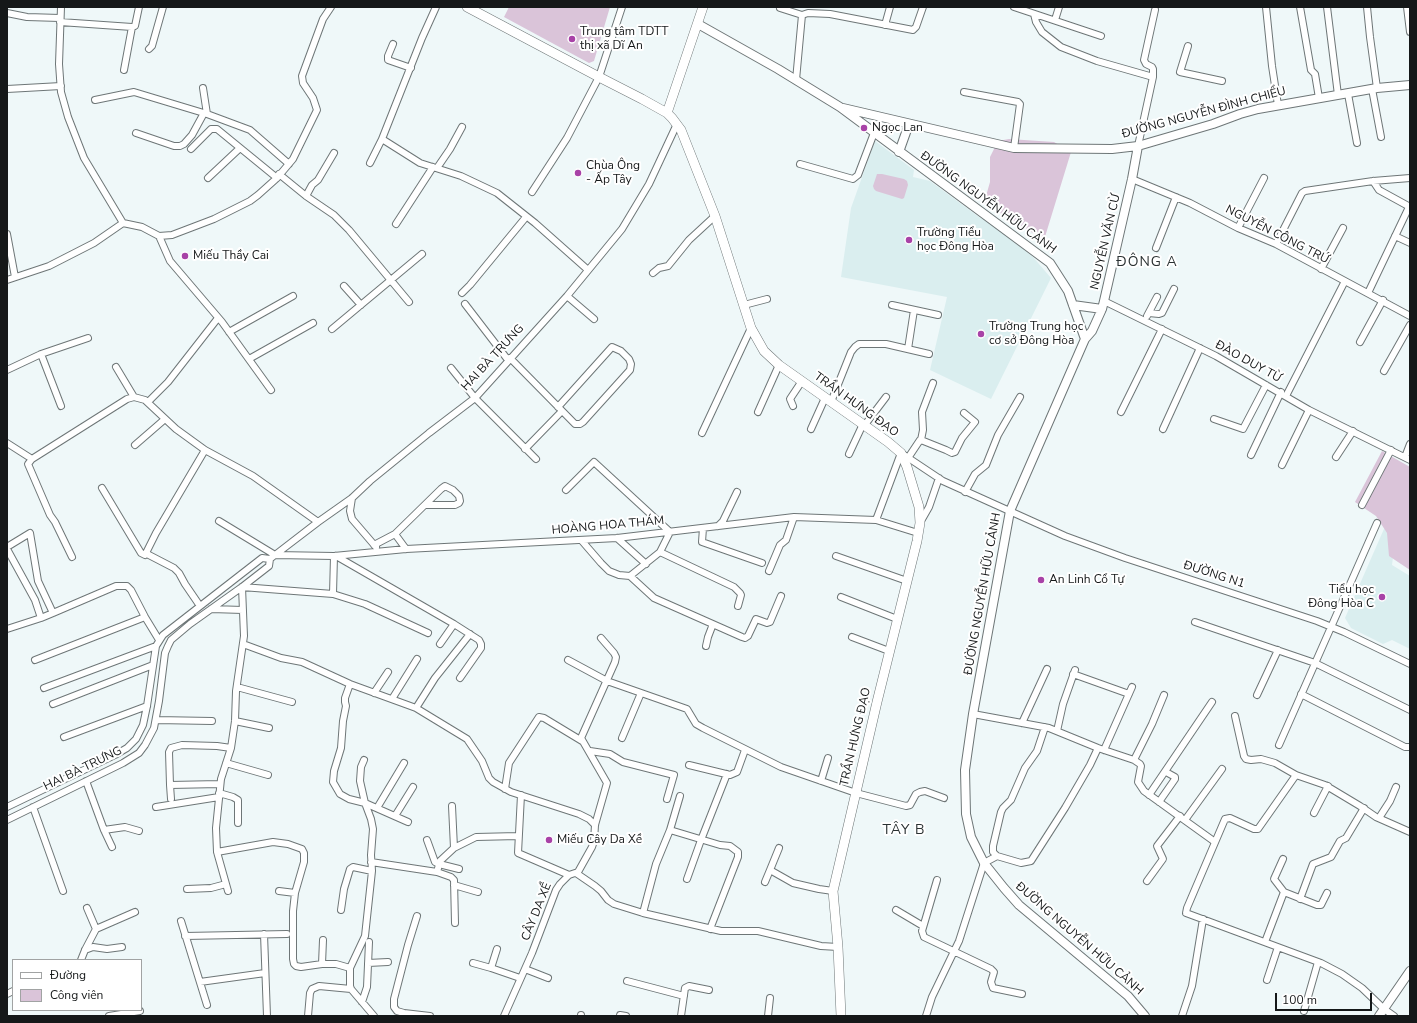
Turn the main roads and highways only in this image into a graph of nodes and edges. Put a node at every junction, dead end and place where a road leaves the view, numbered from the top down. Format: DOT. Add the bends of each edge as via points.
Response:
graph roads {
  1 [pos="467,7"];
  2 [pos="703,7"];
  3 [pos="667,113"];
  4 [pos="841,1016"];
  1 -- 3 [label="main road, TRẦN HƯNG ĐẠO"];
  2 -- 3 [label="main road"];
  3 -- 4 [label="main road, TRẦN HƯNG ĐẠO" via="681,130 715,216 751,328 764,351 779,365 904,455 919,507 918,533 833,891"];
}
